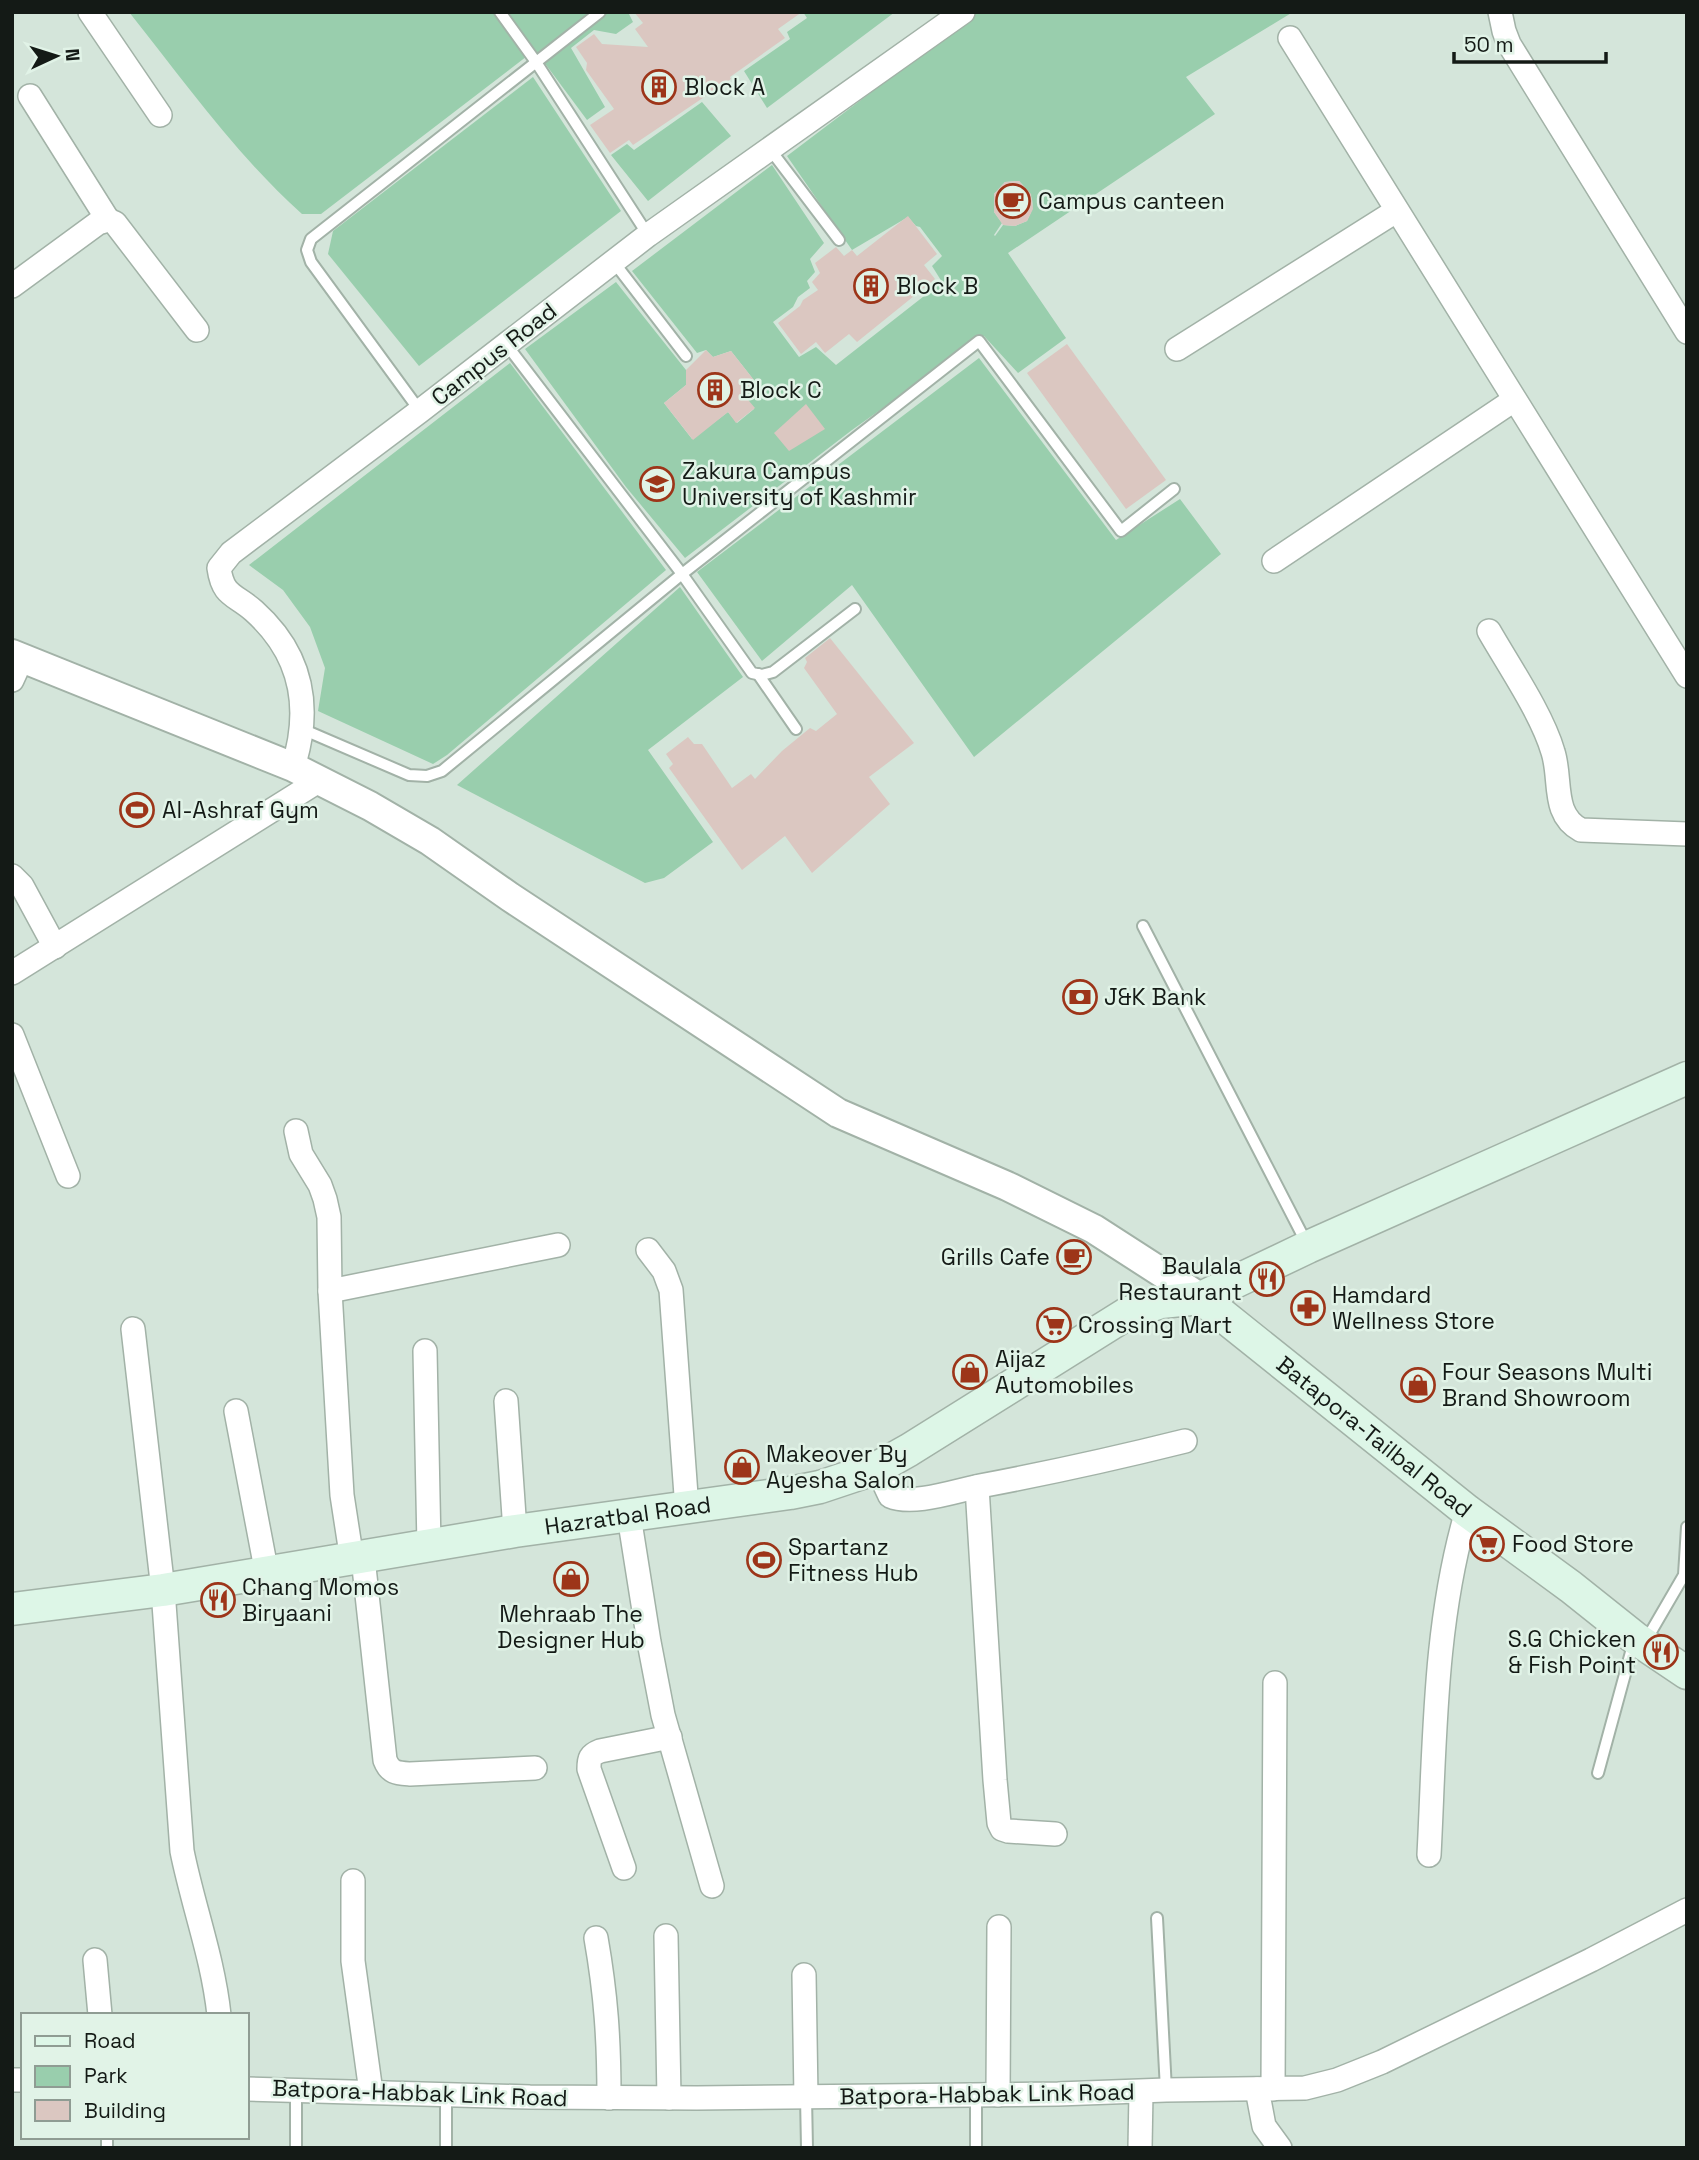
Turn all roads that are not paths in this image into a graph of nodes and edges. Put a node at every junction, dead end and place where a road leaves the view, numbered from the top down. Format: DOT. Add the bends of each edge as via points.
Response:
graph roads {
  1 [pos="90,12"];
  2 [pos="500,12"];
  3 [pos="600,12"];
  4 [pos="963,12"];
  5 [pos="1500,12"];
  6 [pos="1290,38"];
  7 [pos="536,62"];
  8 [pos="30,96"];
  9 [pos="160,115"];
  10 [pos="769,148"];
  11 [pos="1396,211"];
  12 [pos="108,220"];
  13 [pos="648,235"];
  14 [pos="839,240"];
  15 [pos="613,261"];
  16 [pos="12,286"];
  17 [pos="197,330"];
  18 [pos="1687,332"];
  19 [pos="506,344"];
  20 [pos="1177,349"];
  21 [pos="686,356"];
  22 [pos="1514,400"];
  23 [pos="420,411"];
  24 [pos="1174,489"];
  25 [pos="1274,561"];
  26 [pos="682,575"];
  27 [pos="855,609"];
  28 [pos="1489,631"];
  29 [pos="16,664"];
  30 [pos="758,674"];
  31 [pos="1687,676"];
  32 [pos="302,729"];
  33 [pos="796,729"];
  34 [pos="293,767"];
  35 [pos="320,780"];
  36 [pos="1687,834"];
  37 [pos="12,876"];
  38 [pos="1143,926"];
  39 [pos="55,947"];
  40 [pos="12,973"];
  41 [pos="12,1035"];
  42 [pos="1687,1078"];
  43 [pos="296,1131"];
  44 [pos="68,1176"];
  45 [pos="558,1245"];
  46 [pos="1308,1247"];
  47 [pos="648,1250"];
  48 [pos="330,1290"];
  49 [pos="1201,1298"];
  50 [pos="134,1329"];
  51 [pos="425,1351"];
  52 [pos="506,1401"];
  53 [pos="236,1412"];
  54 [pos="1185,1441"];
  55 [pos="877,1468"];
  56 [pos="976,1487"];
  57 [pos="687,1509"];
  58 [pos="1467,1511"];
  59 [pos="629,1516"];
  60 [pos="1687,1527"];
  61 [pos="515,1531"];
  62 [pos="429,1546"];
  63 [pos="357,1559"];
  64 [pos="267,1574"];
  65 [pos="163,1590"];
  66 [pos="12,1609"];
  67 [pos="1639,1642"];
  68 [pos="1687,1673"];
  69 [pos="1275,1683"];
  70 [pos="670,1737"];
  71 [pos="535,1768"];
  72 [pos="1598,1773"];
  73 [pos="1055,1835"];
  74 [pos="1429,1856"];
  75 [pos="624,1868"];
  76 [pos="353,1881"];
  77 [pos="712,1885"];
  78 [pos="1687,1910"];
  79 [pos="1157,1918"];
  80 [pos="999,1927"];
  81 [pos="666,1936"];
  82 [pos="596,1938"];
  83 [pos="95,1959"];
  84 [pos="804,1975"];
  85 [pos="100,2013"];
  86 [pos="219,2013"];
  87 [pos="248,2089"];
  88 [pos="1265,2089"];
  89 [pos="1166,2090"];
  90 [pos="296,2091"];
  91 [pos="371,2092"];
  92 [pos="1141,2092"];
  93 [pos="446,2094"];
  94 [pos="987,2095"];
  95 [pos="806,2097"];
  96 [pos="609,2098"];
  97 [pos="669,2098"];
  98 [pos="296,2148"];
  99 [pos="446,2148"];
  100 [pos="807,2148"];
  101 [pos="976,2148"];
  102 [pos="1140,2148"];
  103 [pos="1280,2148"];
  1 -- 9 [label="street"];
  2 -- 7 [label="lane"];
  3 -- 7 [label="lane"];
  4 -- 10 [label="street, Campus Road"];
  5 -- 18 [label="street" via="1509,44"];
  6 -- 11 [label="street"];
  7 -- 13 [label="lane"];
  7 -- 23 [label="lane" via="311,239 307,250 311,262"];
  8 -- 12 [label="street"];
  10 -- 13 [label="street, Campus Road"];
  10 -- 14 [label="lane"];
  11 -- 20 [label="street"];
  11 -- 22 [label="street"];
  12 -- 16 [label="street"];
  12 -- 17 [label="street" via="115,223"];
  13 -- 15 [label="street, Campus Road"];
  15 -- 19 [label="street, Campus Road"];
  15 -- 21 [label="lane"];
  19 -- 23 [label="street, Campus Road"];
  19 -- 26 [label="lane"];
  22 -- 25 [label="street"];
  22 -- 31 [label="street"];
  23 -- 32 [label="street, Campus Road" via="231,553 219,568 221,583 265,621 289,653 301,690"];
  24 -- 26 [label="lane" via="1121,531 979,341"];
  26 -- 30 [label="lane" via="751,673"];
  26 -- 32 [label="lane" via="442,771 409,775"];
  27 -- 30 [label="lane" via="773,672"];
  28 -- 36 [label="street" via="1550,741 1562,812 1569,824 1581,830"];
  29 -- 34 [label="street"];
  30 -- 33 [label="lane"];
  32 -- 34 [label="street, Campus Road"];
  34 -- 35 [label="street"];
  35 -- 39 [label="street"];
  35 -- 49 [label="street" via="430,841 838,1113 1007,1186 1094,1230"];
  37 -- 39 [label="street"];
  38 -- 46 [label="lane"];
  39 -- 40 [label="street"];
  41 -- 44 [label="street"];
  42 -- 46 [label="main road, Hazratbal Road"];
  43 -- 48 [label="street" via="300,1154 325,1199 329,1217"];
  45 -- 48 [label="street"];
  46 -- 49 [label="main road, Hazratbal Road"];
  47 -- 57 [label="street" via="671,1290"];
  48 -- 63 [label="street" via="342,1495"];
  49 -- 55 [label="main road, Hazratbal Road" via="1161,1302 1128,1313"];
  49 -- 58 [label="main road, Batapora-Tailbal Road"];
  50 -- 65 [label="street"];
  51 -- 62 [label="street"];
  52 -- 61 [label="street"];
  53 -- 64 [label="street"];
  54 -- 56 [label="street"];
  55 -- 56 [label="street" via="890,1496 899,1500"];
  55 -- 57 [label="main road, Hazratbal Road" via="820,1487"];
  56 -- 73 [label="street" via="999,1823 1008,1831"];
  57 -- 59 [label="main road, Hazratbal Road"];
  58 -- 67 [label="main road, Batapora-Tailbal Road"];
  58 -- 74 [label="street" via="1441,1639"];
  59 -- 61 [label="main road, Hazratbal Road"];
  59 -- 70 [label="street"];
  60 -- 67 [label="lane" via="1684,1575"];
  61 -- 62 [label="main road, Hazratbal Road"];
  62 -- 63 [label="main road, Hazratbal Road"];
  63 -- 64 [label="main road, Hazratbal Road"];
  63 -- 71 [label="street" via="389,1769 410,1774"];
  64 -- 65 [label="main road, Hazratbal Road"];
  65 -- 66 [label="main road, Hazratbal Road"];
  65 -- 86 [label="street" via="182,1851 206,1939"];
  67 -- 68 [label="main road, Batapora-Tailbal Road"];
  67 -- 72 [label="lane"];
  69 -- 88 [label="street"];
  70 -- 75 [label="street" via="600,1751 589,1758"];
  70 -- 77 [label="street"];
  76 -- 91 [label="street" via="353,1961"];
  78 -- 88 [label="street, Batpora-Habbak Link Road" via="1382,2062 1305,2088"];
  79 -- 89 [label="lane"];
  80 -- 94 [label="street"];
  81 -- 97 [label="street"];
  82 -- 96 [label="street" via="609,2035"];
  83 -- 85 [label="street"];
  84 -- 95 [label="street"];
  87 -- 90 [label="street, Batpora-Habbak Link Road"];
  88 -- 89 [label="street, Batpora-Habbak Link Road"];
  88 -- 103 [label="street" via="1261,2117"];
  89 -- 92 [label="street, Batpora-Habbak Link Road"];
  90 -- 91 [label="street, Batpora-Habbak Link Road"];
  90 -- 98 [label="lane"];
  91 -- 93 [label="street, Batpora-Habbak Link Road"];
  92 -- 94 [label="street, Batpora-Habbak Link Road"];
  92 -- 102 [label="street"];
  93 -- 96 [label="street, Batpora-Habbak Link Road"];
  93 -- 99 [label="lane"];
  94 -- 95 [label="street, Batpora-Habbak Link Road"];
  94 -- 101 [label="lane"];
  95 -- 97 [label="street, Batpora-Habbak Link Road"];
  95 -- 100 [label="lane"];
  96 -- 97 [label="street, Batpora-Habbak Link Road"];
}
